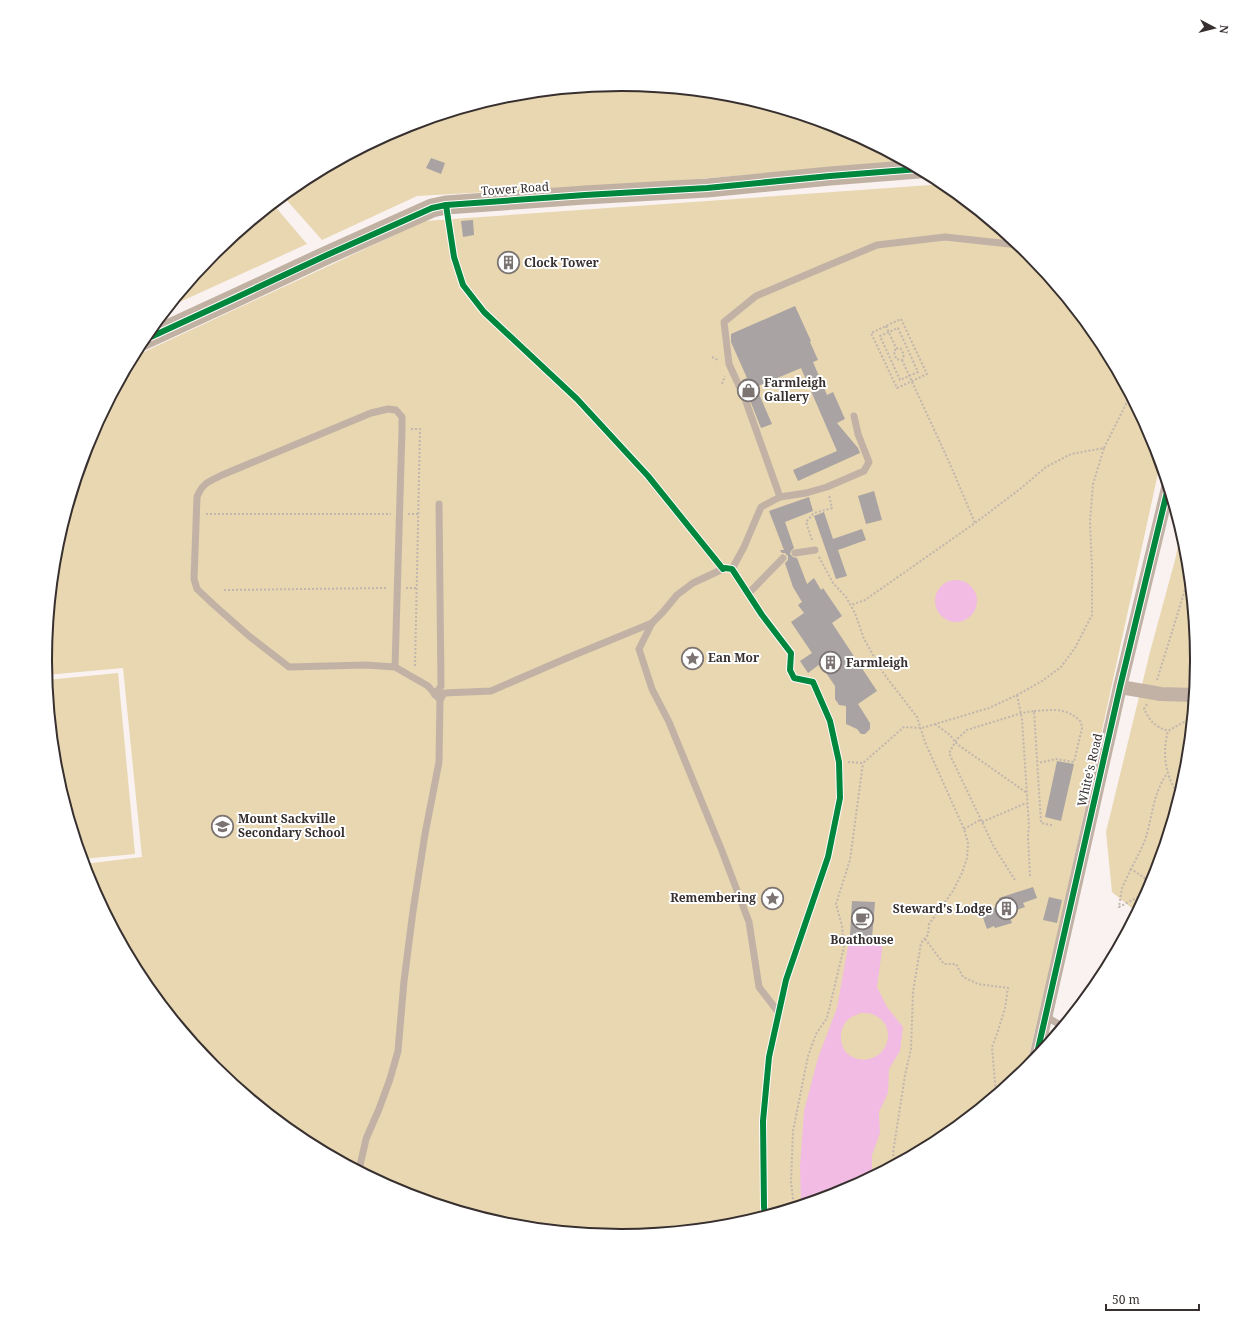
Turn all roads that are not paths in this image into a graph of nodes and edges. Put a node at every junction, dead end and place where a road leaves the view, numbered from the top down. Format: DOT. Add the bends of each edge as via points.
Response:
graph roads {
  1 [pos="910,170"];
  2 [pos="446,205"];
  3 [pos="1008,244"];
  4 [pos="154,335"];
  5 [pos="854,416"];
  6 [pos="1166,496"];
  7 [pos="780,497"];
  8 [pos="439,504"];
  9 [pos="815,550"];
  10 [pos="795,553"];
  11 [pos="784,558"];
  12 [pos="723,569"];
  13 [pos="732,569"];
  14 [pos="748,594"];
  15 [pos="652,623"];
  16 [pos="395,667"];
  17 [pos="1120,687"];
  18 [pos="1189,695"];
  19 [pos="437,697"];
  20 [pos="779,1013"];
  21 [pos="1045,1016"];
  22 [pos="1058,1024"];
  23 [pos="1039,1046"];
  24 [pos="360,1165"];
  25 [pos="764,1211"];
  1 -- 2 [label="street, Tower Road" via="707,188"];
  2 -- 4 [label="street, Tower Road" via="424,211"];
  2 -- 12 [label="lane" via="454,257 464,285 484,312 577,399 648,476"];
  3 -- 7 [label="lane" via="945,237 877,245 756,296 724,322 729,364 745,399"];
  5 -- 7 [label="lane" via="869,462 864,471 827,487"];
  6 -- 17 [label="street, White's Road"];
  7 -- 13 [label="lane" via="761,507"];
  8 -- 19 [label="lane" via="441,686"];
  9 -- 10 [label="lane"];
  11 -- 14 [label="lane"];
  12 -- 13 [label="lane"];
  12 -- 15 [label="lane" via="693,583 677,595"];
  13 -- 14 [label="lane"];
  14 -- 20 [label="lane" via="792,653 790,670 794,678 813,682 830,722 839,762 840,798 828,857 786,980"];
  15 -- 19 [label="lane" via="491,691 444,693"];
  15 -- 20 [label="lane" via="639,649 642,659 652,689 669,722 749,922 759,987"];
  16 -- 16 [label="lane" via="289,667 197,589 194,579 197,497 200,488 210,481 371,413 396,410 402,417 402,429"];
  16 -- 19 [label="lane" via="428,686"];
  17 -- 18 [label="street" via="1154,693"];
  17 -- 21 [label="street, White's Road"];
  19 -- 24 [label="lane" via="439,762 413,911 398,1051 390,1079 366,1139"];
  20 -- 25 [label="lane" via="769,1057 763,1121"];
  21 -- 22 [label="lane"];
  21 -- 23 [label="street, White's Road"];
}
